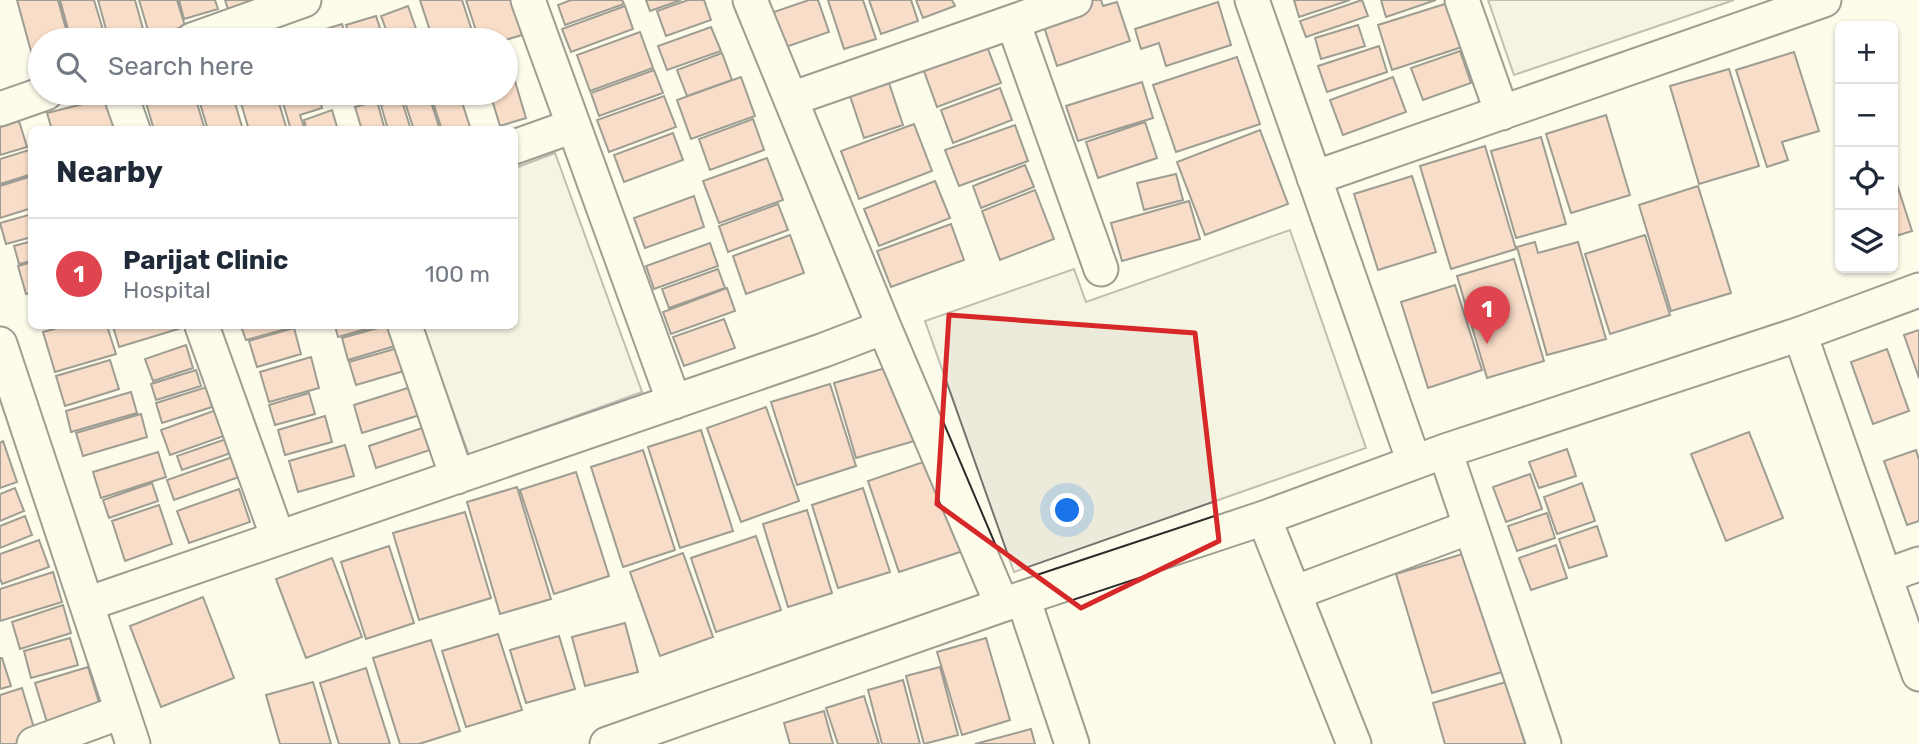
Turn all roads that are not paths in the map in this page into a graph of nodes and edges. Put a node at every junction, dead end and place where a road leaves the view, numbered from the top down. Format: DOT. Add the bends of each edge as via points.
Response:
graph roads {
  1 [pos="304,0"];
  2 [pos="528,0"];
  3 [pos="750,0"];
  4 [pos="1074,0"];
  5 [pos="1252,0"];
  6 [pos="1462,0"];
  7 [pos="1824,0"];
  8 [pos="1770,9"];
  9 [pos="1013,22"];
  10 [pos="226,28"];
  11 [pos="28,99"];
  12 [pos="791,99"];
  13 [pos="124,105"];
  14 [pos="0,109"];
  15 [pos="1502,113"];
  16 [pos="132,126"];
  17 [pos="573,126"];
  18 [pos="518,146"];
  19 [pos="1314,178"];
  20 [pos="1101,269"];
  21 [pos="1919,290"];
  22 [pos="884,327"];
  23 [pos="203,329"];
  24 [pos="406,329"];
  25 [pos="1800,334"];
  26 [pos="0,344"];
  27 [pos="674,402"];
  28 [pos="10,413"];
  29 [pos="1445,451"];
  30 [pos="1414,462"];
  31 [pos="457,477"];
  32 [pos="1264,518"];
  33 [pos="1470,527"];
  34 [pos="278,538"];
  35 [pos="1919,564"];
  36 [pos="1885,576"];
  37 [pos="1294,593"];
  38 [pos="1013,602"];
  39 [pos="87,604"];
  40 [pos="1919,674"];
  41 [pos="121,712"];
  42 [pos="34,744"];
  43 [pos="133,744"];
  44 [pos="607,744"];
  45 [pos="1072,744"];
  46 [pos="1354,744"];
  47 [pos="1544,744"];
  1 -- 10 [label="street"];
  2 -- 17 [label="street"];
  3 -- 12 [label="street"];
  4 -- 9 [label="street"];
  5 -- 19 [label="street"];
  6 -- 15 [label="street"];
  7 -- 8 [label="street"];
  8 -- 15 [label="street"];
  9 -- 12 [label="street"];
  9 -- 20 [label="street"];
  11 -- 14 [label="street"];
  12 -- 22 [label="street"];
  13 -- 16 [label="street"];
  15 -- 19 [label="street"];
  17 -- 18 [label="street"];
  17 -- 27 [label="street"];
  19 -- 30 [label="street"];
  21 -- 25 [label="street"];
  22 -- 27 [label="street"];
  22 -- 38 [label="street"];
  23 -- 34 [label="street"];
  24 -- 31 [label="street"];
  25 -- 29 [label="street"];
  25 -- 36 [label="street"];
  26 -- 28 [label="street"];
  27 -- 31 [label="street"];
  28 -- 39 [label="street"];
  29 -- 30 [label="street"];
  29 -- 33 [label="street"];
  30 -- 32 [label="street"];
  31 -- 34 [label="street"];
  32 -- 37 [label="street"];
  32 -- 38 [label="street"];
  33 -- 37 [label="street"];
  33 -- 47 [label="street"];
  34 -- 39 [label="street"];
  35 -- 36 [label="street"];
  36 -- 40 [label="street"];
  37 -- 46 [label="street"];
  38 -- 44 [label="street"];
  38 -- 45 [label="street"];
  39 -- 41 [label="street"];
  41 -- 42 [label="street"];
  41 -- 43 [label="street"];
}
